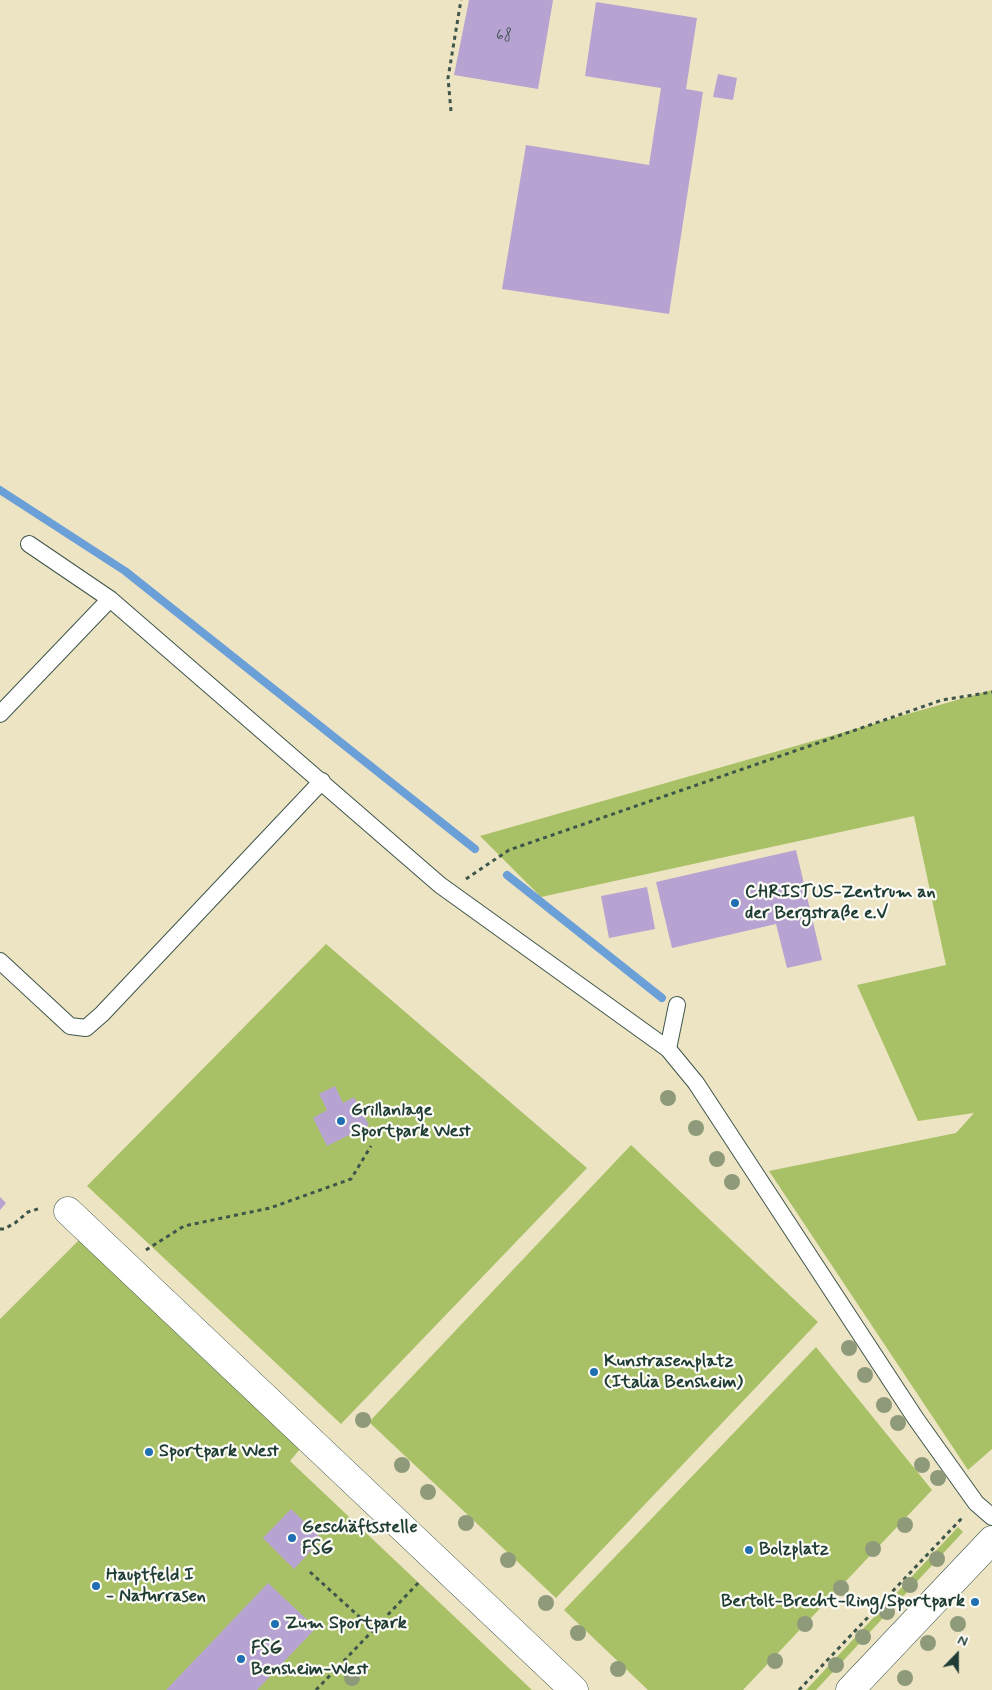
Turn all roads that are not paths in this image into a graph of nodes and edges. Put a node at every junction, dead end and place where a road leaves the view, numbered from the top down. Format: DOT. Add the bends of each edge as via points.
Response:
graph roads {
  1 [pos="29,544"];
  2 [pos="110,599"];
  3 [pos="0,714"];
  4 [pos="322,781"];
  5 [pos="0,961"];
  6 [pos="677,1005"];
  7 [pos="668,1049"];
  8 [pos="58,1208"];
  9 [pos="992,1517"];
  10 [pos="992,1540"];
  11 [pos="574,1690"];
  12 [pos="850,1690"];
  1 -- 2 [label="lane"];
  2 -- 3 [label="lane"];
  2 -- 4 [label="lane"];
  4 -- 5 [label="lane" via="86,1028 70,1026"];
  4 -- 7 [label="lane" via="440,885"];
  6 -- 7 [label="lane"];
  7 -- 9 [label="lane" via="696,1083 910,1410 976,1503"];
  8 -- 11 [label="street" via="129,1269"];
  10 -- 12 [label="street"];
}
